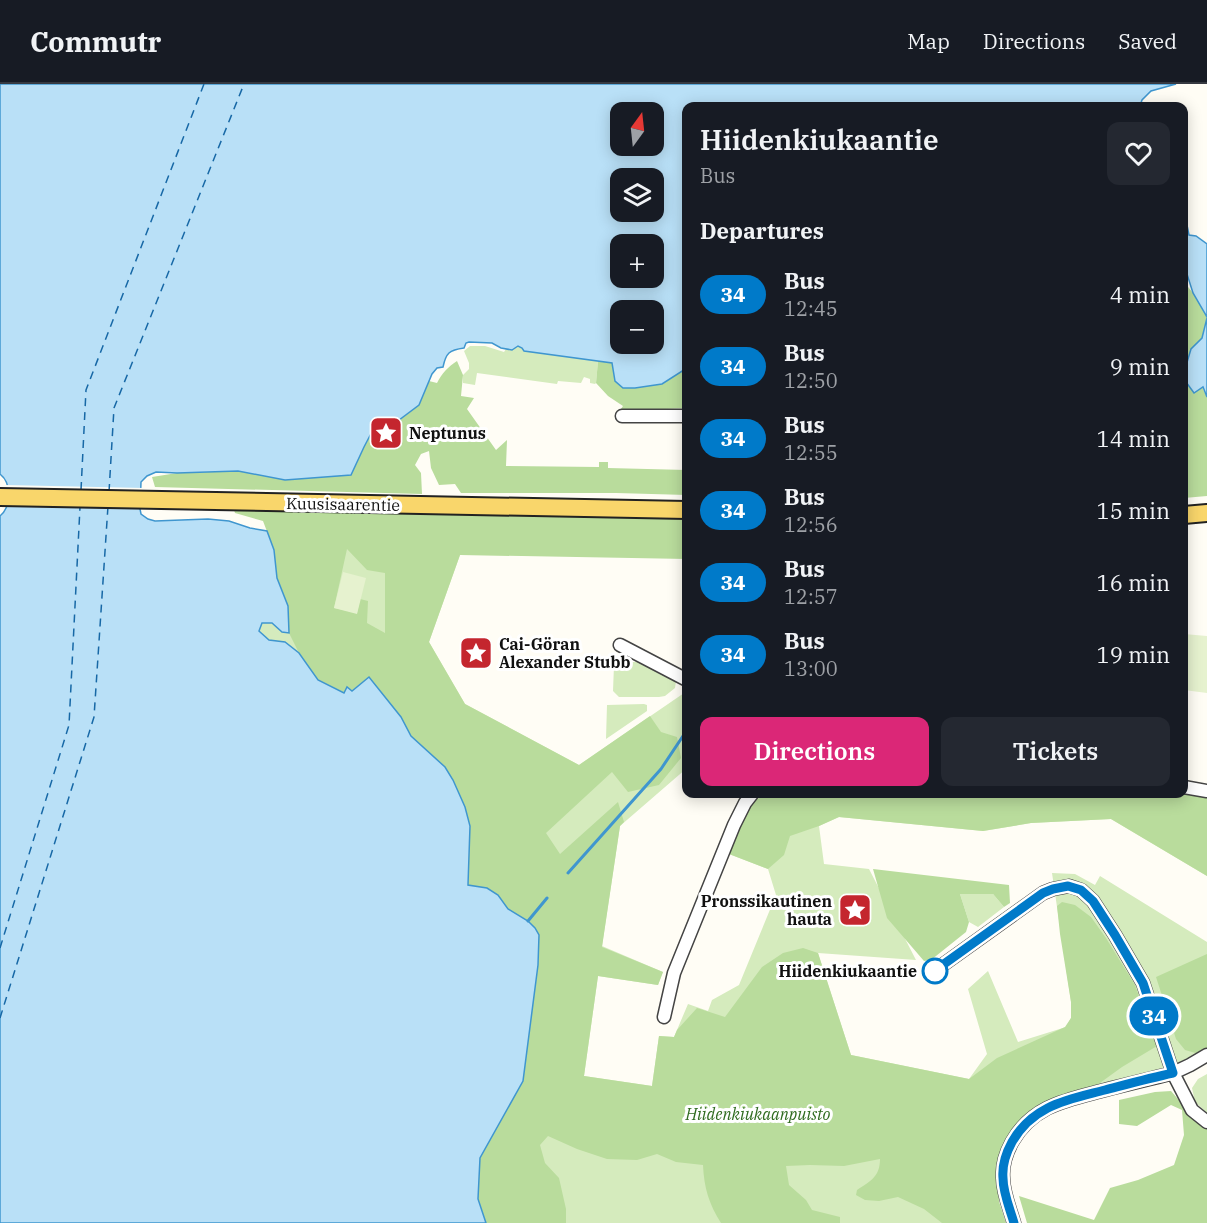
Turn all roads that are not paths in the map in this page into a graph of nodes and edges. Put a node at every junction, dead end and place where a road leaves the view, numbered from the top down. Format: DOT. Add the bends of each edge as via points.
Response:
graph roads {
  1 [pos="622,416"];
  2 [pos="682,416"];
  3 [pos="0,497"];
  4 [pos="682,510"];
  5 [pos="1207,513"];
  6 [pos="1188,515"];
  7 [pos="620,645"];
  8 [pos="682,677"];
  9 [pos="1188,788"];
  10 [pos="1207,791"];
  11 [pos="749,798"];
  12 [pos="930,974"];
  13 [pos="664,1017"];
  14 [pos="1207,1055"];
  15 [pos="1173,1073"];
  16 [pos="1207,1122"];
  17 [pos="1014,1223"];
  1 -- 2 [label="street"];
  3 -- 4 [label="main road, Kuusisaarentie"];
  5 -- 6 [label="main road"];
  7 -- 8 [label="street"];
  9 -- 10 [label="street"];
  11 -- 13 [label="street" via="734,825 674,973"];
  12 -- 15 [label="street" via="1043,893 1068,886 1081,890 1093,901 1143,983"];
  14 -- 15 [label="street"];
  15 -- 16 [label="street" via="1192,1110"];
  15 -- 17 [label="street" via="1055,1103 1028,1120 1013,1140 1004,1163 1006,1197"];
}
